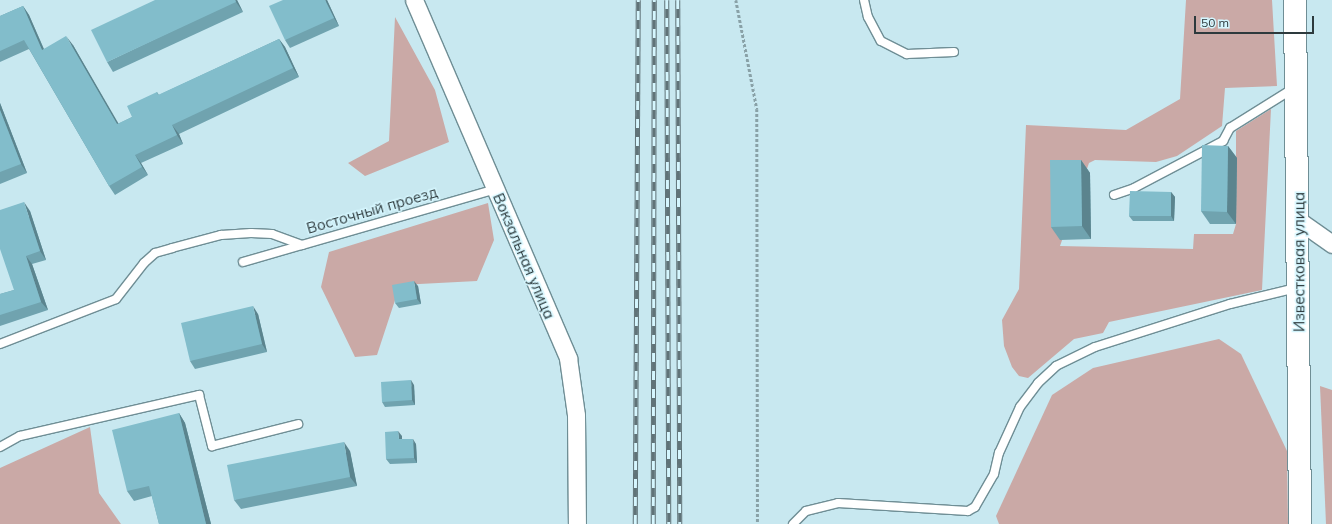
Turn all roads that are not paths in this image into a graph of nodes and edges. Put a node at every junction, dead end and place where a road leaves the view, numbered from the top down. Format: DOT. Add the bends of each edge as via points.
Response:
graph roads {
  1 [pos="414,0"];
  2 [pos="864,0"];
  3 [pos="1295,0"];
  4 [pos="954,52"];
  5 [pos="1298,86"];
  6 [pos="496,189"];
  7 [pos="1114,195"];
  8 [pos="1298,220"];
  9 [pos="1332,244"];
  10 [pos="302,245"];
  11 [pos="243,262"];
  12 [pos="1299,287"];
  13 [pos="0,344"];
  14 [pos="298,424"];
  15 [pos="0,446"];
  16 [pos="578,524"];
  17 [pos="793,524"];
  18 [pos="1300,524"];
  1 -- 6 [label="street, Вокзальная улица"];
  2 -- 4 [label="lane" via="868,17 881,41 908,54"];
  3 -- 5 [label="main road, Известковая улица"];
  5 -- 7 [label="lane" via="1230,128 1223,141 1134,188"];
  5 -- 8 [label="main road, Известковая улица"];
  6 -- 10 [label="lane, Восточный проезд"];
  6 -- 16 [label="street, Вокзальная улица" via="568,358 576,415"];
  8 -- 9 [label="street"];
  8 -- 12 [label="main road, Известковая улица"];
  10 -- 11 [label="lane"];
  10 -- 13 [label="lane, Восточный проезд" via="272,234 251,233 220,235 156,253 144,263 116,299"];
  12 -- 17 [label="lane" via="1230,304 1095,348 1056,366 1038,383 1020,407 999,452 994,474 975,506 968,511 838,503 806,511"];
  12 -- 18 [label="main road, Известковая улица"];
  14 -- 15 [label="lane" via="212,446 199,394 20,436"];
}
